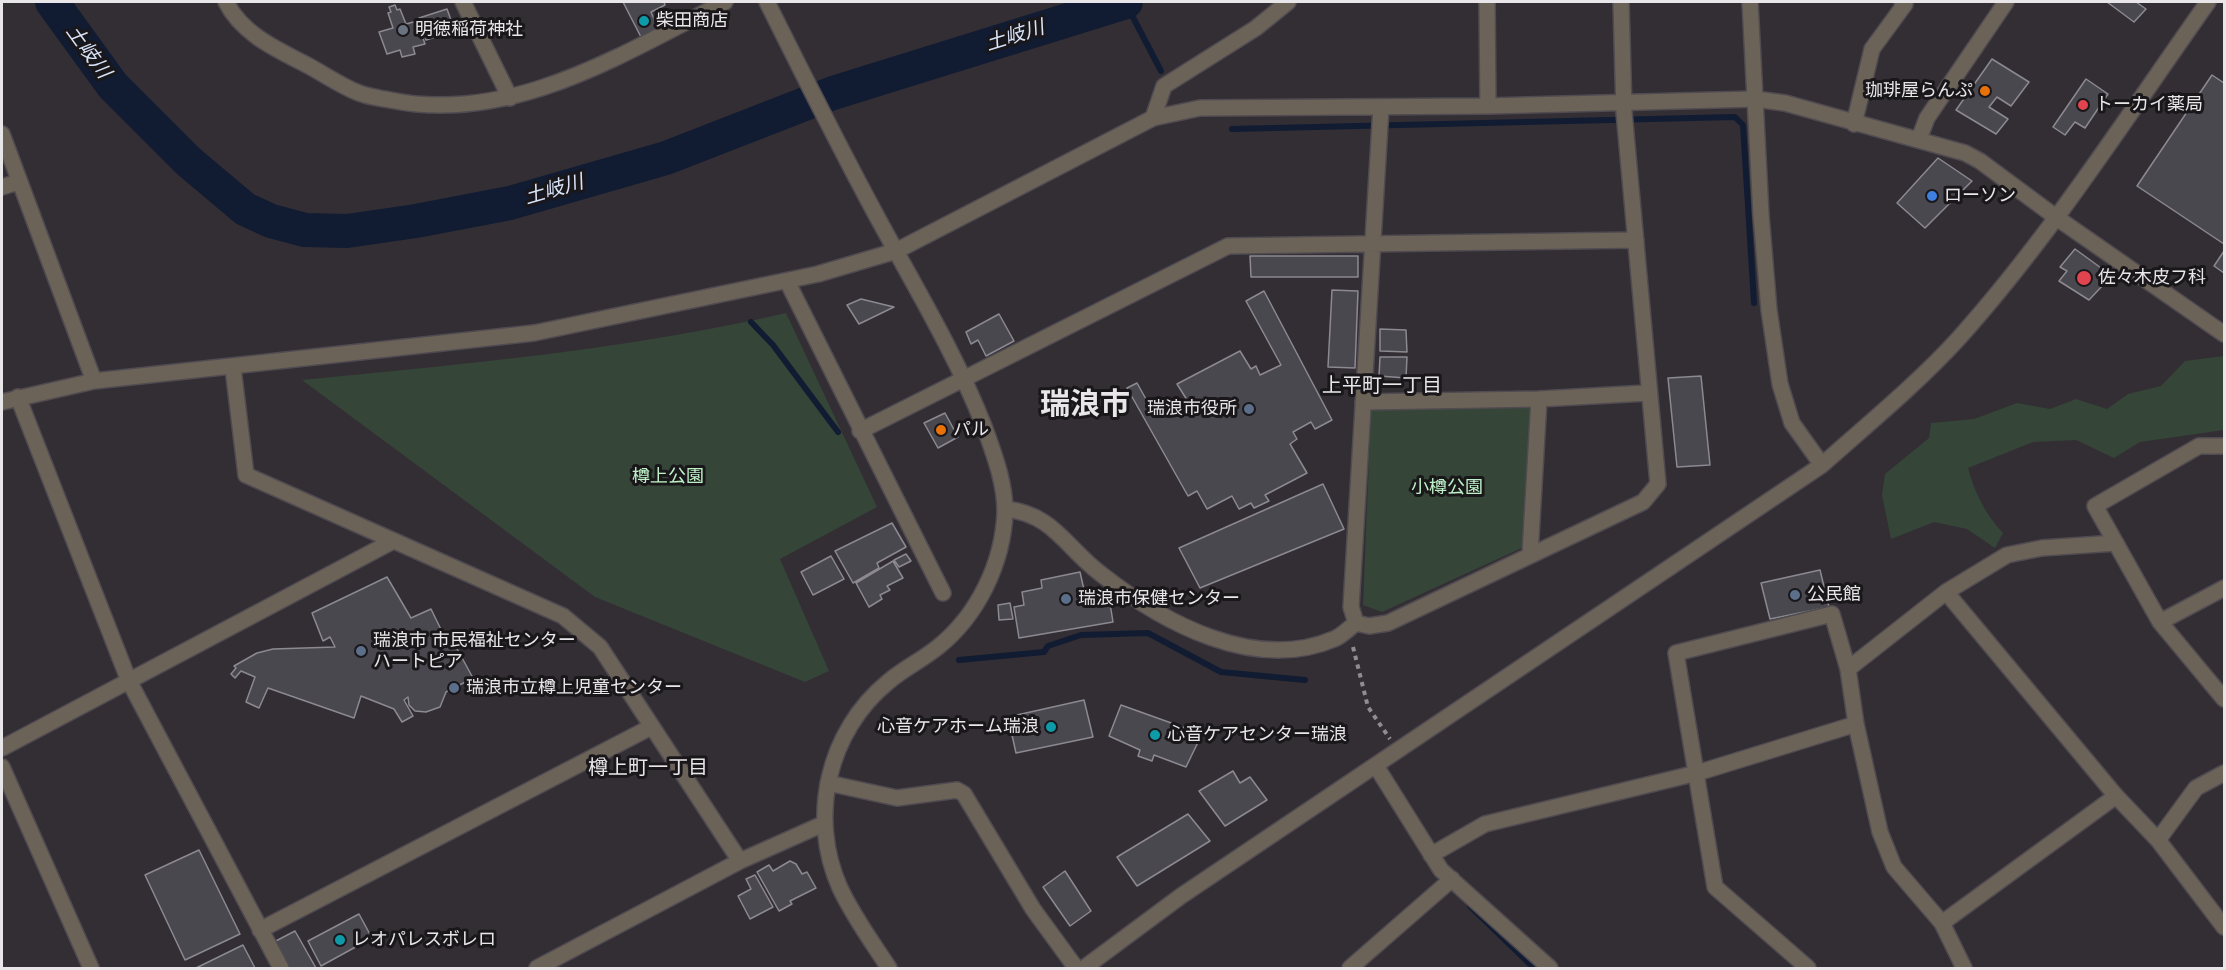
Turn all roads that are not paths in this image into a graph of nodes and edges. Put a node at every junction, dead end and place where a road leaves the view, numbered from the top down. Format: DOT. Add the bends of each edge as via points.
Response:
graph roads {
  1 [pos="226,2"];
  2 [pos="463,2"];
  3 [pos="725,2"];
  4 [pos="1288,2"];
  5 [pos="1487,2"];
  6 [pos="1621,2"];
  7 [pos="1750,2"];
  8 [pos="1902,2"];
  9 [pos="2006,2"];
  10 [pos="2208,2"];
  11 [pos="770,7"];
  12 [pos="510,98"];
  13 [pos="1755,99"];
  14 [pos="1488,106"];
  15 [pos="1624,107"];
  16 [pos="1153,118"];
  17 [pos="1380,118"];
  18 [pos="1854,124"];
  19 [pos="2,134"];
  20 [pos="1918,139"];
  21 [pos="18,182"];
  22 [pos="2,187"];
  23 [pos="2057,218"];
  24 [pos="1636,240"];
  25 [pos="1373,245"];
  26 [pos="896,251"];
  27 [pos="787,281"];
  28 [pos="2224,334"];
  29 [pos="233,368"];
  30 [pos="966,379"];
  31 [pos="94,381"];
  32 [pos="1647,393"];
  33 [pos="18,397"];
  34 [pos="1539,399"];
  35 [pos="2,402"];
  36 [pos="1363,402"];
  37 [pos="860,431"];
  38 [pos="2224,446"];
  39 [pos="1822,465"];
  40 [pos="1005,510"];
  41 [pos="393,541"];
  42 [pos="2116,543"];
  43 [pos="1530,554"];
  44 [pos="2224,588"];
  45 [pos="1946,592"];
  46 [pos="943,593"];
  47 [pos="2160,622"];
  48 [pos="1352,626"];
  49 [pos="1848,669"];
  50 [pos="129,681"];
  51 [pos="2224,699"];
  52 [pos="1856,724"];
  53 [pos="651,728"];
  54 [pos="2,748"];
  55 [pos="1376,766"];
  56 [pos="2,767"];
  57 [pos="1697,773"];
  58 [pos="2224,773"];
  59 [pos="828,783"];
  60 [pos="2116,796"];
  61 [pos="823,825"];
  62 [pos="2158,840"];
  63 [pos="1431,855"];
  64 [pos="740,861"];
  65 [pos="1452,879"];
  66 [pos="1942,923"];
  67 [pos="2224,927"];
  68 [pos="260,930"];
  69 [pos="1961,968"];
  70 [pos="91,969"];
  71 [pos="280,969"];
  72 [pos="537,969"];
  73 [pos="889,969"];
  74 [pos="1076,969"];
  75 [pos="1084,969"];
  76 [pos="1350,969"];
  77 [pos="1550,969"];
  78 [pos="1808,969"];
  1 -- 12 [label="street" via="232,14 259,40 359,93 406,103 453,106"];
  2 -- 12 [label="street"];
  3 -- 12 [label="street" via="588,72"];
  4 -- 16 [label="street" via="1256,28 1164,86"];
  5 -- 14 [label="street"];
  6 -- 15 [label="street"];
  7 -- 13 [label="street"];
  8 -- 18 [label="street" via="1905,4 1872,49"];
  9 -- 20 [label="street" via="1927,118"];
  10 -- 23 [label="street"];
  11 -- 26 [label="street"];
  13 -- 15 [label="street"];
  13 -- 18 [label="street" via="1785,103"];
  13 -- 39 [label="street" via="1769,310 1780,384 1792,423"];
  14 -- 15 [label="street"];
  14 -- 17 [label="street"];
  15 -- 24 [label="street"];
  16 -- 17 [label="street" via="1200,108"];
  16 -- 26 [label="street"];
  17 -- 25 [label="street"];
  18 -- 20 [label="street"];
  19 -- 21 [label="street"];
  20 -- 23 [label="street" via="1980,161"];
  21 -- 22 [label="street"];
  21 -- 31 [label="street"];
  23 -- 28 [label="street"];
  23 -- 39 [label="street" via="1959,338"];
  24 -- 25 [label="street"];
  24 -- 32 [label="street"];
  25 -- 30 [label="street" via="1228,246"];
  25 -- 36 [label="street"];
  26 -- 27 [label="street"];
  26 -- 30 [label="street"];
  27 -- 29 [label="street" via="534,333"];
  27 -- 37 [label="street"];
  29 -- 31 [label="street"];
  29 -- 41 [label="street" via="246,475"];
  30 -- 37 [label="street"];
  30 -- 40 [label="street" via="1000,474"];
  31 -- 33 [label="street"];
  32 -- 34 [label="street"];
  32 -- 43 [label="street" via="1658,484 1643,502"];
  33 -- 35 [label="street"];
  33 -- 50 [label="street"];
  34 -- 36 [label="street"];
  34 -- 43 [label="street"];
  36 -- 48 [label="street"];
  37 -- 46 [label="street"];
  38 -- 42 [label="street" via="2199,446 2095,506"];
  39 -- 55 [label="street"];
  40 -- 48 [label="street" via="1040,517 1098,573 1134,599 1177,625 1226,642 1269,650 1306,646 1335,639"];
  40 -- 59 [label="street" via="997,559 979,599 941,645 888,681 866,702 845,735"];
  41 -- 50 [label="street"];
  41 -- 53 [label="street" via="563,616 600,647"];
  42 -- 45 [label="street" via="2042,548 2007,555"];
  42 -- 47 [label="street"];
  43 -- 48 [label="street" via="1388,623"];
  44 -- 47 [label="street"];
  45 -- 49 [label="street"];
  45 -- 60 [label="street"];
  47 -- 51 [label="street"];
  49 -- 52 [label="street"];
  49 -- 57 [label="street" via="1832,614 1676,653"];
  50 -- 54 [label="street"];
  50 -- 68 [label="street"];
  52 -- 57 [label="street"];
  52 -- 66 [label="street" via="1880,832 1894,867"];
  53 -- 64 [label="street"];
  53 -- 68 [label="street"];
  55 -- 63 [label="street"];
  55 -- 75 [label="street" via="1191,889"];
  56 -- 70 [label="street"];
  57 -- 63 [label="street" via="1485,824"];
  57 -- 78 [label="street" via="1715,886"];
  58 -- 62 [label="street" via="2196,788"];
  59 -- 61 [label="street"];
  59 -- 74 [label="street" via="897,798 957,790 964,794 1033,909"];
  60 -- 62 [label="street"];
  60 -- 66 [label="street"];
  61 -- 64 [label="street"];
  61 -- 73 [label="street" via="840,887"];
  62 -- 67 [label="street"];
  63 -- 65 [label="street"];
  64 -- 72 [label="street"];
  65 -- 76 [label="street"];
  65 -- 77 [label="street"];
  66 -- 69 [label="street"];
  68 -- 71 [label="street"];
}
